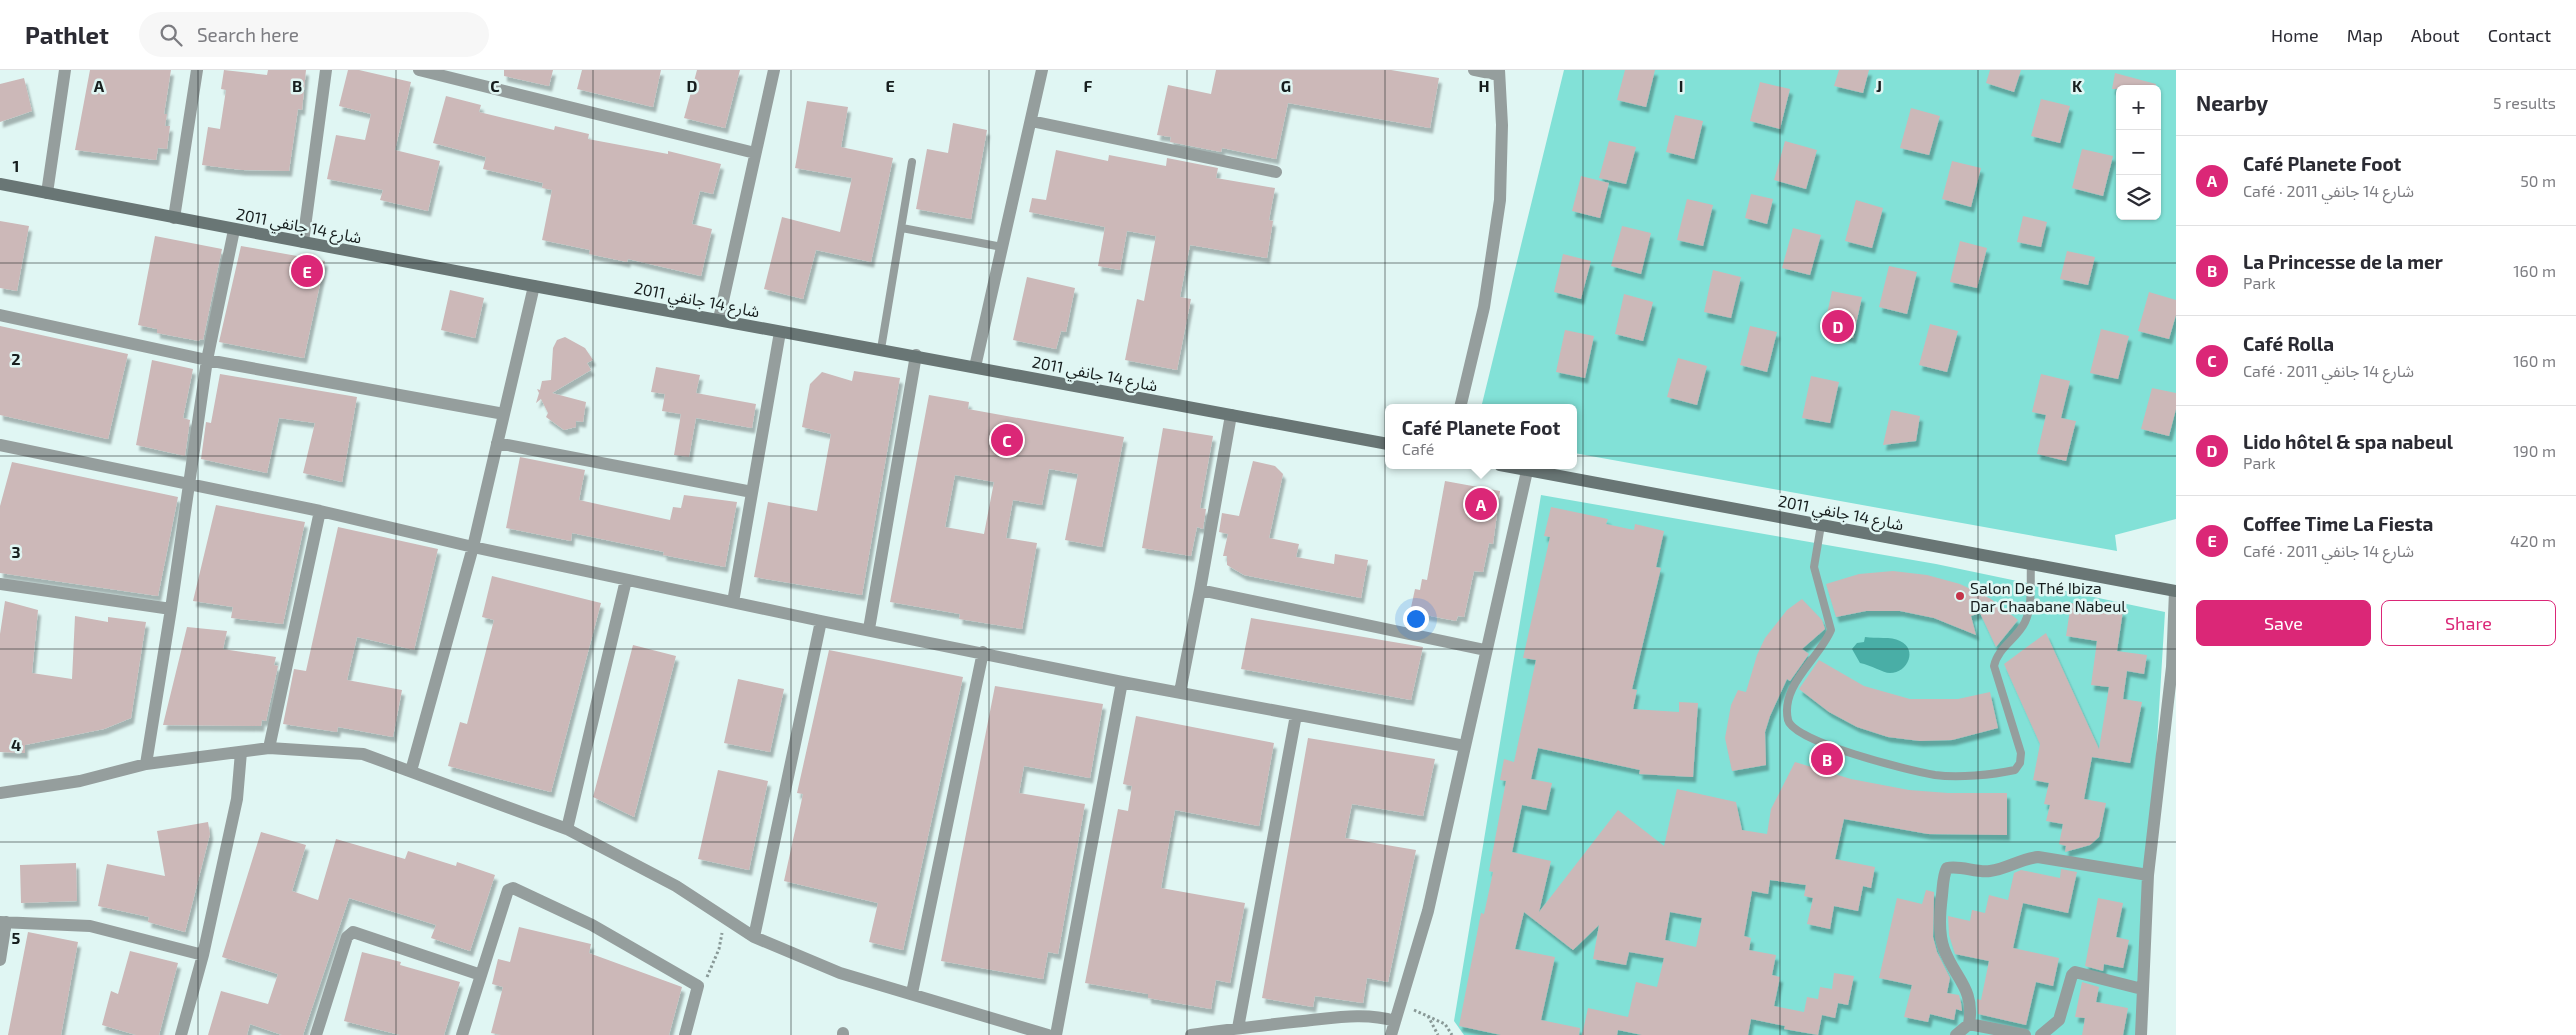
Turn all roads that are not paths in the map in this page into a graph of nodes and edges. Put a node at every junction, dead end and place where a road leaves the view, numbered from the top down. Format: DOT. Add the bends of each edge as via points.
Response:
graph roads {
  1 [pos="65,70"];
  2 [pos="197,70"];
  3 [pos="326,70"];
  4 [pos="419,70"];
  5 [pos="774,70"];
  6 [pos="1042,70"];
  7 [pos="1474,70"];
  8 [pos="1498,72"];
  9 [pos="1031,121"];
  10 [pos="755,153"];
  11 [pos="912,162"];
  12 [pos="1276,172"];
  13 [pos="0,184"];
  14 [pos="47,193"];
  15 [pos="174,218"];
  16 [pos="902,228"];
  17 [pos="234,230"];
  18 [pos="303,242"];
  19 [pos="1002,247"];
  20 [pos="534,286"];
  21 [pos="0,315"];
  22 [pos="719,319"];
  23 [pos="780,332"];
  24 [pos="880,349"];
  25 [pos="916,355"];
  26 [pos="207,360"];
  27 [pos="975,367"];
  28 [pos="1461,404"];
  29 [pos="504,414"];
  30 [pos="1230,415"];
  31 [pos="498,443"];
  32 [pos="1385,443"];
  33 [pos="0,445"];
  34 [pos="1518,469"];
  35 [pos="1527,471"];
  36 [pos="190,484"];
  37 [pos="752,492"];
  38 [pos="320,511"];
  39 [pos="1821,525"];
  40 [pos="473,547"];
  41 [pos="2031,564"];
  42 [pos="626,580"];
  43 [pos="0,584"];
  44 [pos="1200,590"];
  45 [pos="2176,591"];
  46 [pos="734,602"];
  47 [pos="171,609"];
  48 [pos="821,621"];
  49 [pos="869,629"];
  50 [pos="1485,650"];
  51 [pos="983,652"];
  52 [pos="1122,682"];
  53 [pos="1180,692"];
  54 [pos="1296,715"];
  55 [pos="1465,746"];
  56 [pos="269,748"];
  57 [pos="241,752"];
  58 [pos="146,764"];
  59 [pos="411,771"];
  60 [pos="0,793"];
  61 [pos="567,829"];
  62 [pos="2148,875"];
  63 [pos="3,922"];
  64 [pos="754,936"];
  65 [pos="203,955"];
  66 [pos="0,960"];
  67 [pos="481,975"];
  68 [pos="2142,989"];
  69 [pos="912,993"];
  70 [pos="1969,1024"];
  71 [pos="1238,1028"];
  72 [pos="1393,1029"];
  73 [pos="181,1035"];
  74 [pos="316,1035"];
  75 [pos="462,1035"];
  76 [pos="685,1035"];
  77 [pos="1048,1035"];
  78 [pos="1056,1035"];
  79 [pos="1191,1035"];
  80 [pos="1956,1035"];
  81 [pos="2025,1035"];
  82 [pos="2042,1035"];
  83 [pos="2141,1035"];
  1 -- 14 [label="street"];
  2 -- 15 [label="street"];
  3 -- 18 [label="street"];
  4 -- 10 [label="street"];
  5 -- 10 [label="street"];
  6 -- 9 [label="street"];
  7 -- 8 [label="street"];
  8 -- 28 [label="street" via="1502,125 1500,200 1484,307"];
  9 -- 12 [label="street"];
  9 -- 19 [label="street"];
  10 -- 22 [label="street"];
  11 -- 16 [label="lane"];
  13 -- 14 [label="street, شارع 14 جانفي 2011"];
  14 -- 15 [label="street, شارع 14 جانفي 2011"];
  15 -- 17 [label="street, شارع 14 جانفي 2011"];
  16 -- 19 [label="lane"];
  16 -- 24 [label="lane"];
  17 -- 18 [label="street, شارع 14 جانفي 2011"];
  17 -- 26 [label="street"];
  18 -- 20 [label="street, شارع 14 جانفي 2011"];
  19 -- 27 [label="street"];
  20 -- 22 [label="street, شارع 14 جانفي 2011"];
  20 -- 29 [label="street"];
  21 -- 26 [label="street"];
  22 -- 23 [label="street, شارع 14 جانفي 2011"];
  23 -- 24 [label="street, شارع 14 جانفي 2011"];
  23 -- 37 [label="street"];
  24 -- 25 [label="street, شارع 14 جانفي 2011"];
  25 -- 27 [label="street, شارع 14 جانفي 2011"];
  25 -- 49 [label="street"];
  26 -- 29 [label="street"];
  26 -- 36 [label="street"];
  27 -- 30 [label="street, شارع 14 جانفي 2011"];
  29 -- 31 [label="street"];
  30 -- 32 [label="street, شارع 14 جانفي 2011"];
  30 -- 44 [label="street"];
  31 -- 37 [label="street"];
  31 -- 40 [label="street"];
  33 -- 36 [label="street"];
  34 -- 35 [label="street, شارع 14 جانفي 2011"];
  35 -- 39 [label="street, شارع 14 جانفي 2011"];
  35 -- 50 [label="street"];
  36 -- 38 [label="street"];
  36 -- 47 [label="street"];
  37 -- 46 [label="street"];
  38 -- 40 [label="street"];
  38 -- 56 [label="street"];
  39 -- 41 [label="street, شارع 14 جانفي 2011"];
  39 -- 41 [label="lane" via="1814,567 1831,630 1798,680 1787,704 1788,722 1796,732 1810,738 1880,762 1936,775 1999,773 2015,770 2020,763 2021,753 1994,666 2000,651 2025,624 2030,605"];
  40 -- 42 [label="street"];
  40 -- 59 [label="street"];
  41 -- 45 [label="street, شارع 14 جانفي 2011"];
  42 -- 46 [label="street"];
  42 -- 61 [label="street"];
  43 -- 47 [label="street"];
  44 -- 50 [label="street"];
  44 -- 53 [label="street"];
  45 -- 62 [label="street" via="2172,667"];
  46 -- 48 [label="street"];
  47 -- 58 [label="street"];
  48 -- 49 [label="street"];
  48 -- 64 [label="street"];
  49 -- 51 [label="street"];
  50 -- 55 [label="street"];
  51 -- 52 [label="street"];
  51 -- 69 [label="street"];
  52 -- 53 [label="street"];
  52 -- 78 [label="street"];
  53 -- 54 [label="street"];
  54 -- 55 [label="street"];
  54 -- 71 [label="street"];
  55 -- 72 [label="street" via="1428,911"];
  56 -- 57 [label="street"];
  56 -- 59 [label="street" via="363,754"];
  57 -- 58 [label="street"];
  57 -- 65 [label="street" via="237,799"];
  58 -- 60 [label="street" via="80,782"];
  59 -- 61 [label="street"];
  61 -- 64 [label="street" via="676,886"];
  62 -- 68 [label="street"];
  62 -- 70 [label="street" via="2038,857 1988,871 1947,868 1940,935 1944,950 1966,988 1972,1008"];
  63 -- 65 [label="street" via="90,926"];
  63 -- 66 [label="street"];
  64 -- 69 [label="street" via="840,973"];
  65 -- 73 [label="street"];
  67 -- 74 [label="street" via="353,932 347,937"];
  67 -- 75 [label="street"];
  67 -- 76 [label="street" via="508,890 515,888 592,925 698,986"];
  68 -- 82 [label="street" via="2076,972 2059,1020"];
  68 -- 83 [label="street"];
  69 -- 77 [label="street"];
  70 -- 80 [label="street"];
  70 -- 81 [label="street"];
  71 -- 72 [label="street" via="1377,1015"];
  71 -- 79 [label="street"];
}
